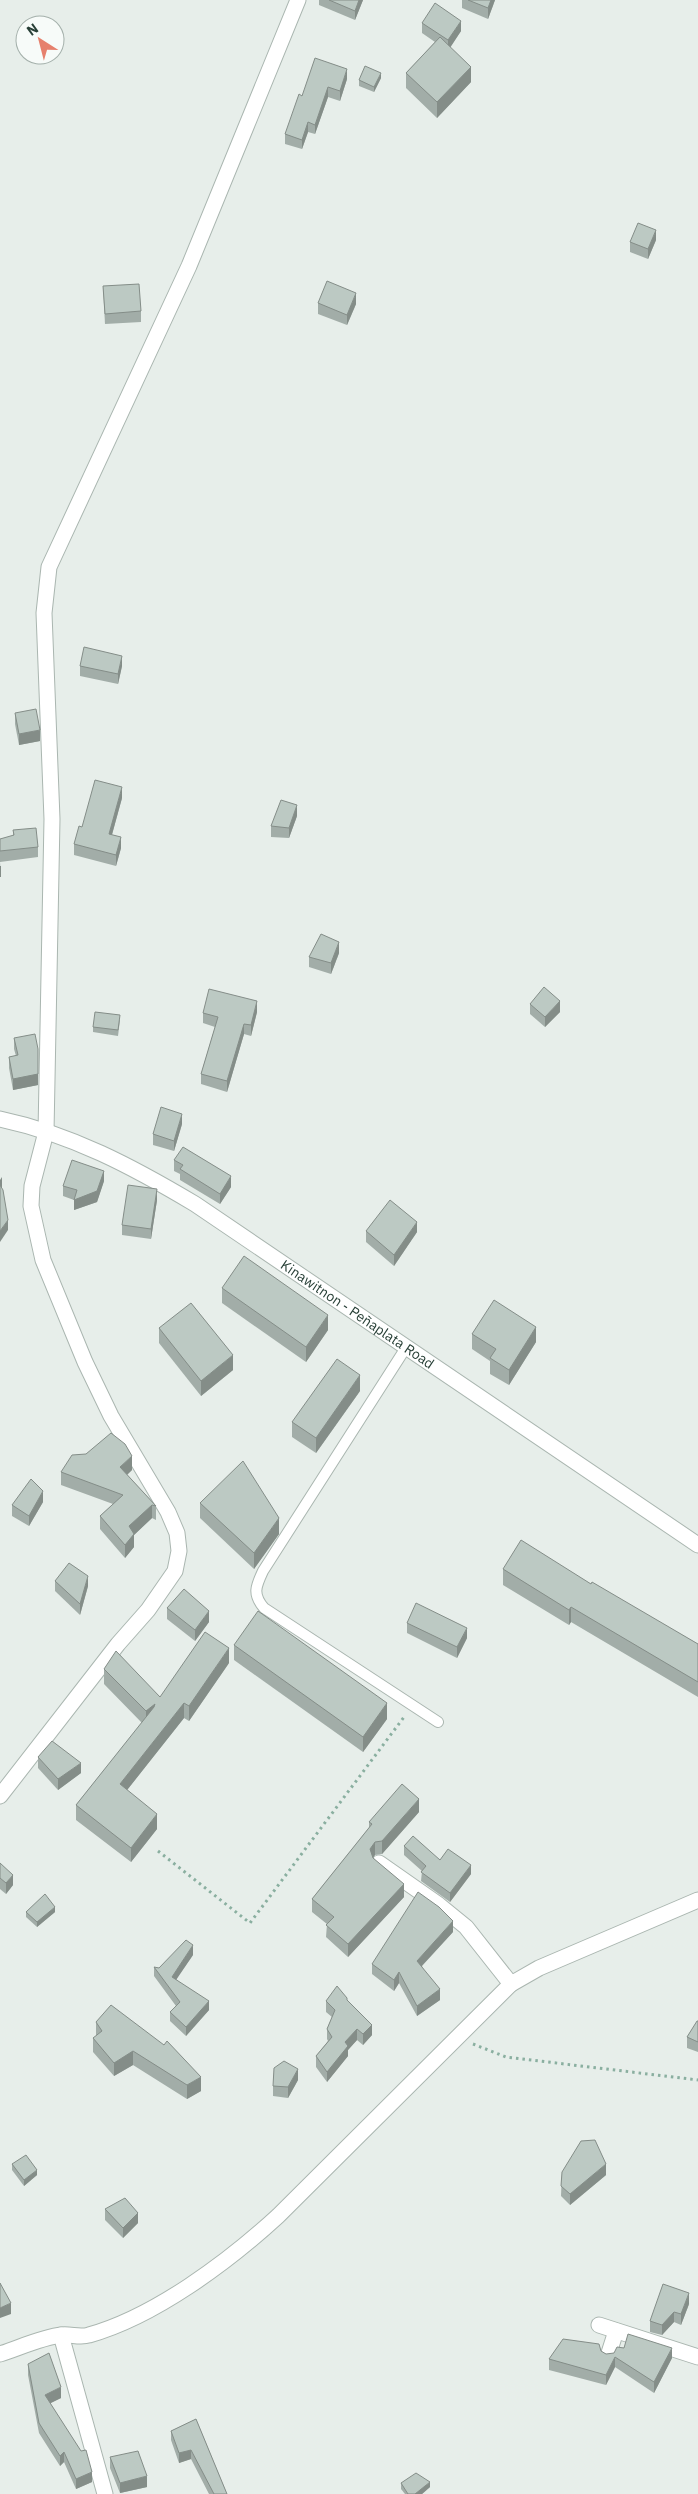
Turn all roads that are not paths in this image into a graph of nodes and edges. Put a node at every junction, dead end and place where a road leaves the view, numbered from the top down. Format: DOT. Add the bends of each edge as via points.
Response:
graph roads {
  1 [pos="298,0"];
  2 [pos="0,1119"];
  3 [pos="46,1132"];
  4 [pos="407,1346"];
  5 [pos="698,1545"];
  6 [pos="438,1722"];
  7 [pos="0,1796"];
  8 [pos="379,1863"];
  9 [pos="698,1900"];
  10 [pos="511,1984"];
  11 [pos="599,2325"];
  12 [pos="616,2331"];
  13 [pos="61,2335"];
  14 [pos="0,2354"];
  15 [pos="608,2356"];
  16 [pos="698,2358"];
  17 [pos="105,2494"];
  1 -- 3 [label="street" via="189,266 49,567 44,613 52,819"];
  2 -- 3 [label="street, Kinawitnon - Peñaplata Road"];
  3 -- 4 [label="street, Kinawitnon - Peñaplata Road" via="90,1147 138,1170 195,1204"];
  3 -- 7 [label="street" via="32,1186 31,1206 43,1260 85,1362 168,1512 177,1533 179,1551 174,1571 148,1610"];
  4 -- 5 [label="street, Kinawitnon - Peñaplata Road"];
  4 -- 6 [label="lane" via="263,1571 255,1592 264,1608"];
  8 -- 10 [label="street" via="466,1927"];
  9 -- 10 [label="street" via="540,1968"];
  10 -- 13 [label="street" via="242,2250 182,2291 130,2319 87,2336"];
  11 -- 12 [label="street"];
  12 -- 15 [label="street"];
  12 -- 16 [label="street"];
  13 -- 14 [label="street"];
  13 -- 17 [label="street"];
}
